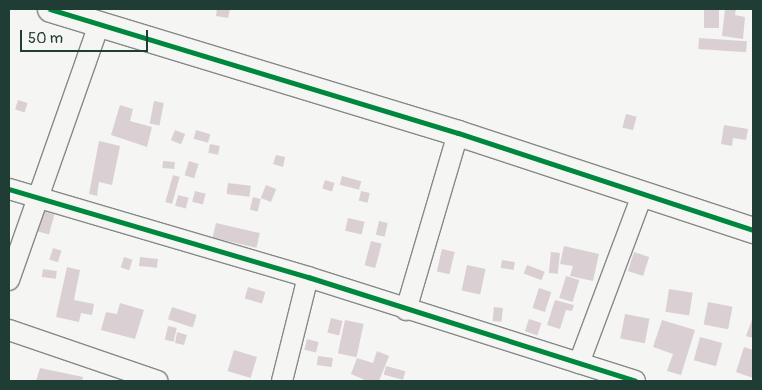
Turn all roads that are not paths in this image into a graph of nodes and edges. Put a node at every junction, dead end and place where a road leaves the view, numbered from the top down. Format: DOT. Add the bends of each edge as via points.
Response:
graph roads {
  1 [pos="50,9"];
  2 [pos="99,24"];
  3 [pos="458,133"];
  4 [pos="9,189"];
  5 [pos="643,193"];
  6 [pos="36,198"];
  7 [pos="753,230"];
  8 [pos="308,277"];
  9 [pos="9,280"];
  10 [pos="406,310"];
  11 [pos="9,330"];
  12 [pos="580,363"];
  13 [pos="158,381"];
  14 [pos="282,381"];
  15 [pos="635,381"];
  1 -- 2 [label="street"];
  2 -- 3 [label="street"];
  2 -- 6 [label="street"];
  3 -- 5 [label="street"];
  3 -- 10 [label="street"];
  4 -- 6 [label="street"];
  5 -- 7 [label="street"];
  5 -- 12 [label="street"];
  6 -- 8 [label="street"];
  6 -- 9 [label="street"];
  8 -- 10 [label="street"];
  8 -- 14 [label="street"];
  10 -- 12 [label="street"];
  11 -- 13 [label="street"];
  12 -- 15 [label="street"];
}
